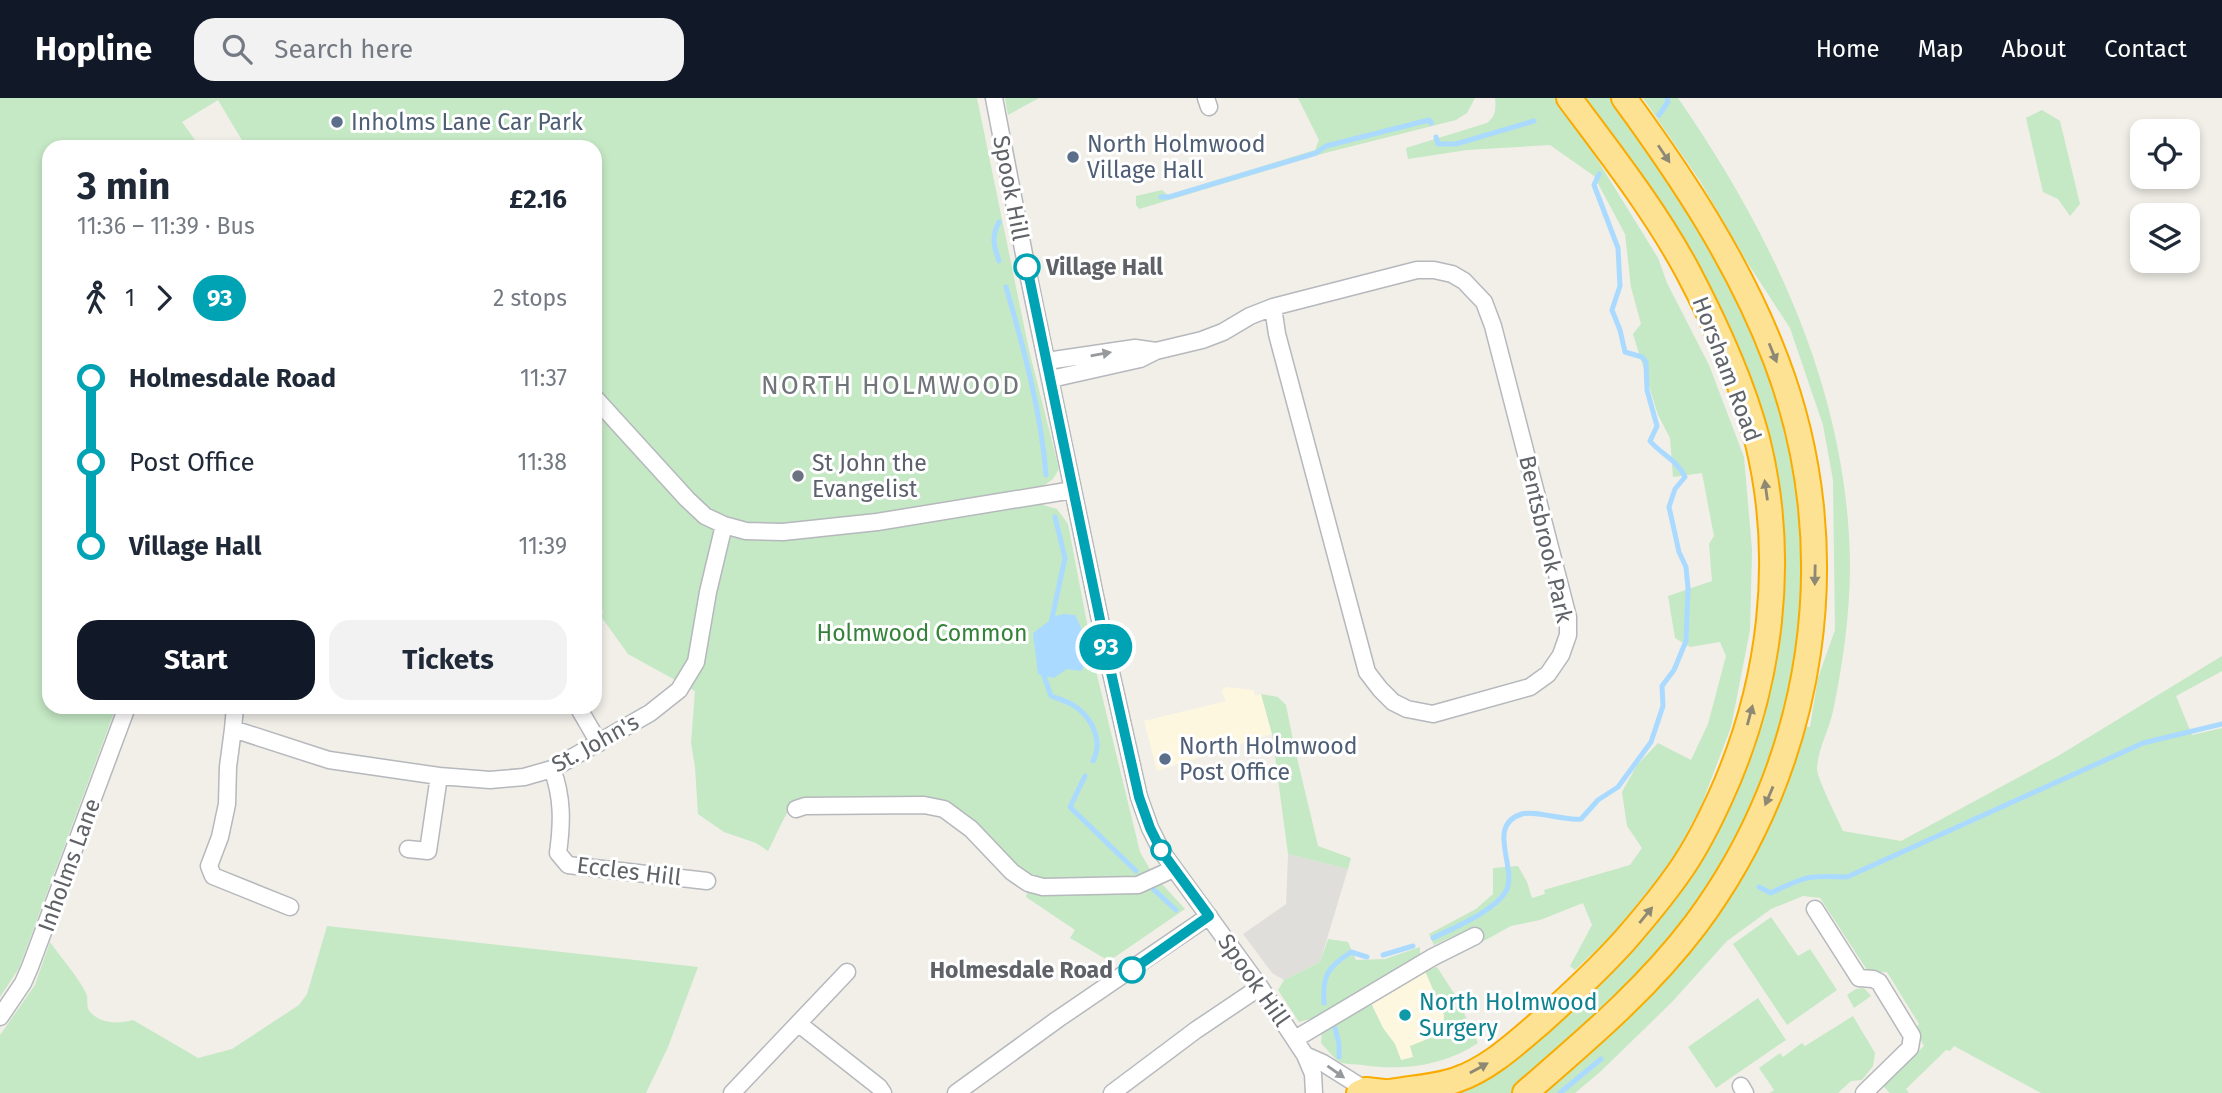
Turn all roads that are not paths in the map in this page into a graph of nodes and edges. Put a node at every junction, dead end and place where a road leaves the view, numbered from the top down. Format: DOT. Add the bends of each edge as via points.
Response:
graph roads {
  1 [pos="994,98"];
  2 [pos="1569,98"];
  3 [pos="1625,98"];
  4 [pos="1273,307"];
  5 [pos="1156,351"];
  6 [pos="1047,361"];
  7 [pos="1051,379"];
  8 [pos="602,406"];
  9 [pos="1073,490"];
  10 [pos="724,525"];
  11 [pos="124,714"];
  12 [pos="234,714"];
  13 [pos="582,714"];
  14 [pos="233,729"];
  15 [pos="599,743"];
  16 [pos="552,769"];
  17 [pos="439,776"];
  18 [pos="796,809"];
  19 [pos="408,849"];
  20 [pos="1173,869"];
  21 [pos="707,881"];
  22 [pos="290,907"];
  23 [pos="1815,909"];
  24 [pos="1209,916"];
  25 [pos="1475,936"];
  26 [pos="847,972"];
  27 [pos="1260,987"];
  28 [pos="0,1017"];
  29 [pos="799,1024"];
  30 [pos="1295,1039"];
  31 [pos="1305,1055"];
  32 [pos="1377,1092"];
  33 [pos="732,1093"];
  34 [pos="883,1093"];
  35 [pos="956,1093"];
  36 [pos="1112,1093"];
  37 [pos="1314,1093"];
  38 [pos="1525,1093"];
  39 [pos="1864,1093"];
  1 -- 6 [label="street, Spook Hill"];
  32 -- 2 [label="highway, Horsham Road, one-way" via="1456,1080 1501,1055 1571,995 1647,914 1683,867 1729,778 1744,740 1767,642 1771,531 1746,402 1685,267"];
  3 -- 38 [label="highway, Horsham Road, one-way" via="1726,251 1777,361 1807,473 1814,527 1813,622 1784,760 1748,842 1724,883 1663,965 1624,1006"];
  4 -- 4 [label="street, Bentsbrook Park" via="1367,672 1393,702 1433,714 1530,687 1548,674 1561,656 1569,635 1567,617 1484,302 1452,274 1417,270"];
  4 -- 5 [label="street, Bentsbrook Park" via="1202,340"];
  6 -- 5 [label="street, Bentsbrook Park, one-way" via="1135,348"];
  5 -- 7 [label="street, Bentsbrook Park" via="1140,359"];
  6 -- 7 [label="street, Spook Hill"];
  7 -- 9 [label="street, Spook Hill"];
  8 -- 10 [label="street" via="687,499 705,516"];
  9 -- 10 [label="street" via="877,522 783,532"];
  9 -- 20 [label="street, Spook Hill" via="1139,797"];
  10 -- 15 [label="street, St. John's" via="696,662 679,690"];
  11 -- 28 [label="street, Inholms Lane" via="30,967"];
  12 -- 14 [label="street"];
  13 -- 15 [label="street"];
  14 -- 17 [label="street, St. John's" via="329,760"];
  14 -- 22 [label="street" via="227,804 209,866 213,876"];
  15 -- 16 [label="street, St. John's"];
  16 -- 17 [label="street, St. John's" via="490,780"];
  16 -- 21 [label="street, Eccles Hill" via="560,788 558,853 568,865"];
  17 -- 19 [label="street" via="428,851"];
  18 -- 20 [label="street" via="924,804 944,808 1012,872 1043,887 1138,885"];
  20 -- 24 [label="street, Spook Hill"];
  23 -- 39 [label="street" via="1859,978 1880,982 1912,1036 1910,1048"];
  24 -- 27 [label="street, Spook Hill"];
  24 -- 35 [label="street"];
  25 -- 30 [label="street"];
  26 -- 29 [label="street"];
  27 -- 30 [label="street, Spook Hill"];
  27 -- 36 [label="street"];
  29 -- 33 [label="street"];
  29 -- 34 [label="street"];
  30 -- 31 [label="street, Spook Hill"];
  31 -- 32 [label="street, one-way"];
  31 -- 37 [label="street, Spook Hill"];
}
